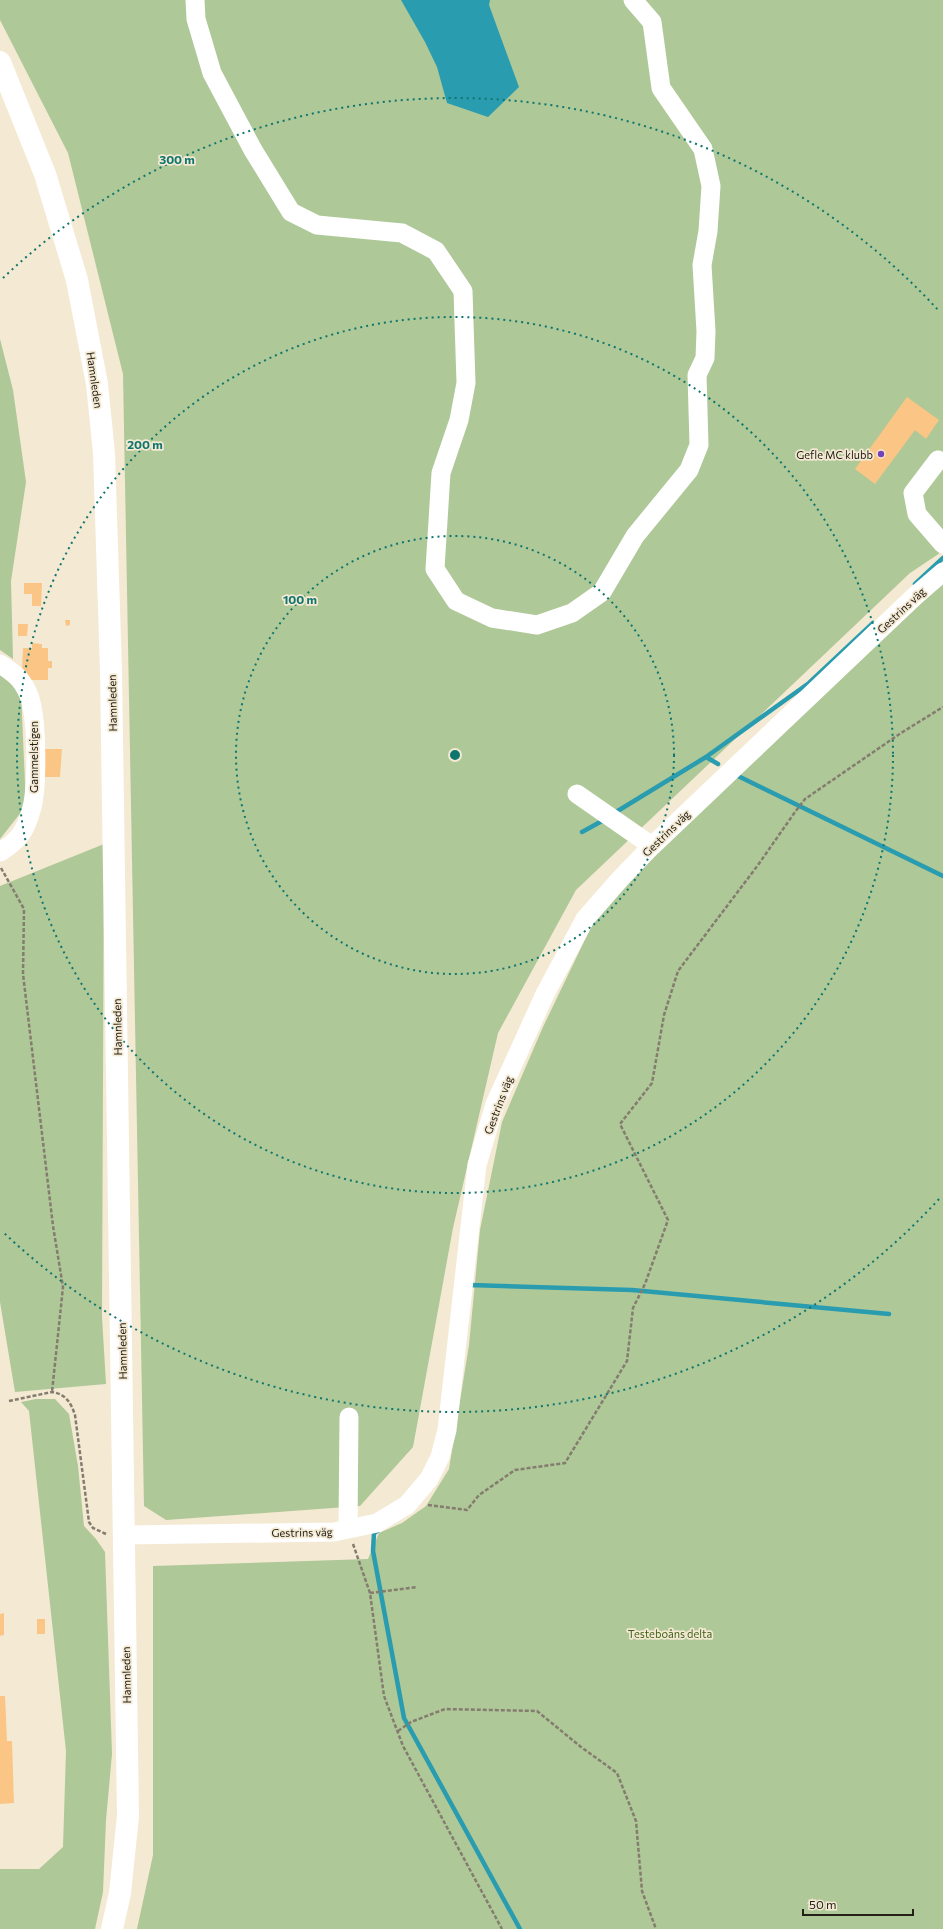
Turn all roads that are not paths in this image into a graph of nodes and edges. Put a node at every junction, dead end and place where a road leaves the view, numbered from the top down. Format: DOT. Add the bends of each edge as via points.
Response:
graph roads {
  1 [pos="195,0"];
  2 [pos="633,0"];
  3 [pos="0,62"];
  4 [pos="0,80"];
  5 [pos="30,133"];
  6 [pos="938,460"];
  7 [pos="943,544"];
  8 [pos="943,572"];
  9 [pos="0,664"];
  10 [pos="577,794"];
  11 [pos="652,846"];
  12 [pos="0,852"];
  13 [pos="349,1417"];
  14 [pos="348,1529"];
  15 [pos="125,1535"];
  16 [pos="112,1929"];
  1 -- 2 [label="street" via="196,19 212,73 253,150 291,212 317,225 402,233 436,251 463,291 466,383 458,420 441,474 435,569 456,601 492,618 538,625 572,613 602,592 635,536 689,470 698,445 697,374 705,358 706,331 702,265 712,186 703,149 661,88 652,22"];
  3 -- 5 [label="main road, Hamnleden"];
  4 -- 5 [label="main road, Hamnleden"];
  5 -- 15 [label="main road, Hamnleden" via="52,194 77,280 97,384 104,452 110,598"];
  6 -- 7 [label="street" via="913,493 917,514"];
  8 -- 11 [label="street, Gestrins väg"];
  9 -- 12 [label="street, Gammelstigen" via="18,675 28,692 35,726 35,785 30,814 20,835"];
  10 -- 11 [label="street"];
  11 -- 14 [label="street, Gestrins väg" via="585,919 545,994 496,1104 477,1165 447,1430 440,1457 429,1479 407,1505 377,1523"];
  13 -- 14 [label="street"];
  14 -- 15 [label="street, Gestrins väg" via="334,1532"];
  15 -- 16 [label="main road, Hamnleden" via="128,1816 120,1894"];
}
